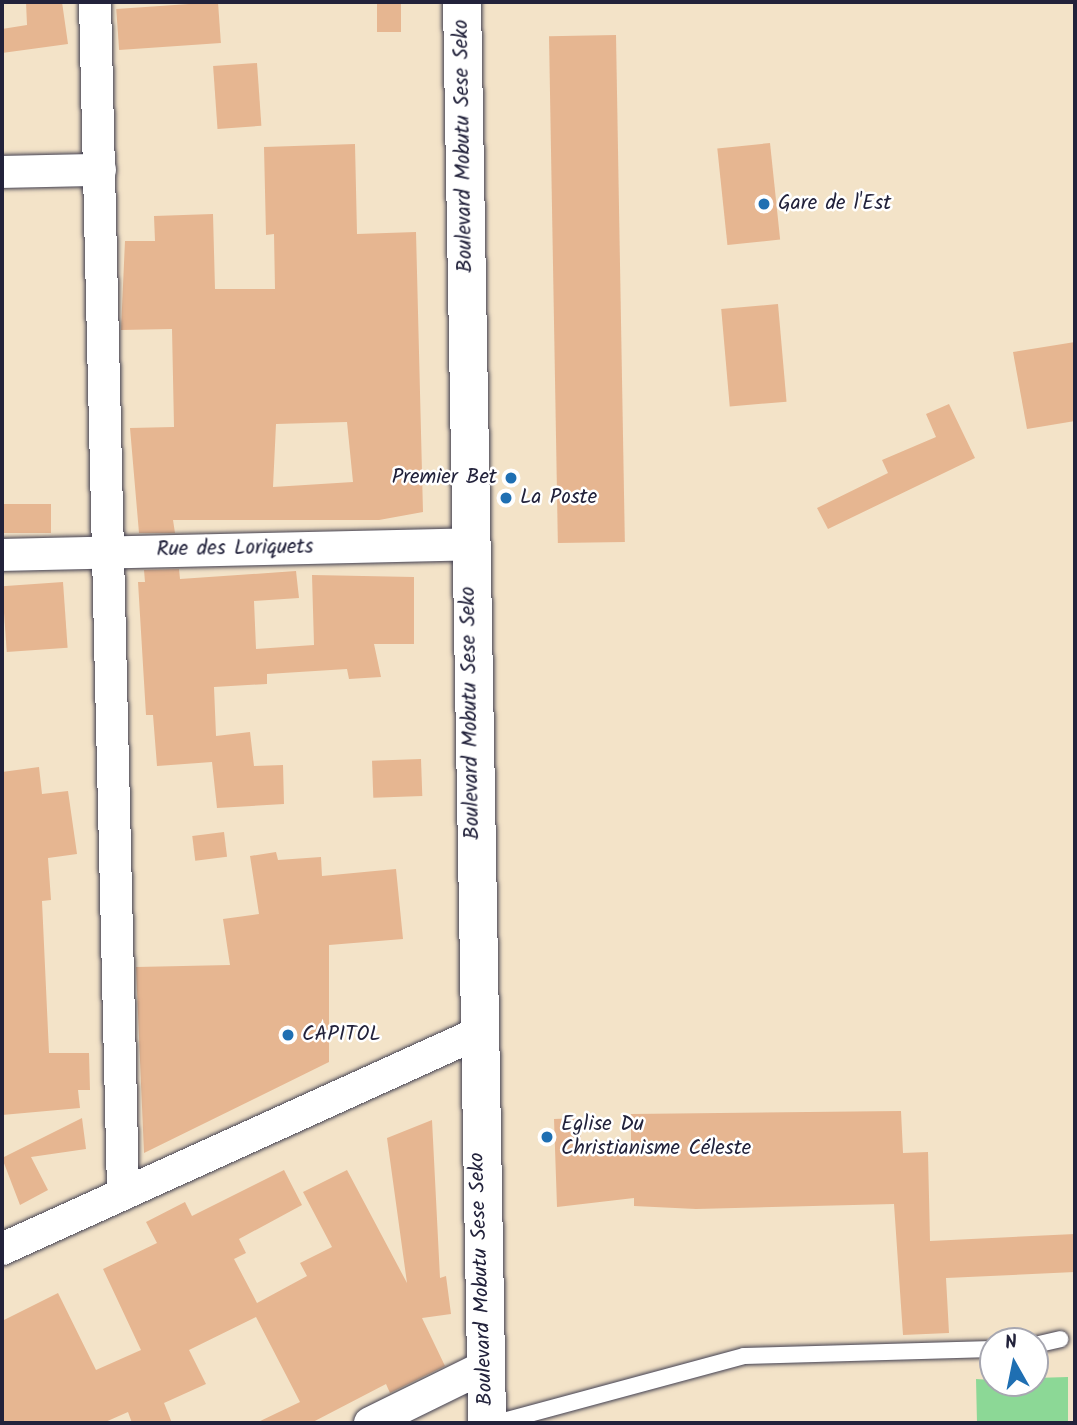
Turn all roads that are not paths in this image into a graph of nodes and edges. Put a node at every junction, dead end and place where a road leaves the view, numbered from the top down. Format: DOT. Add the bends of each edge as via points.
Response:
graph roads {
  1 [pos="95,2"];
  2 [pos="462,2"];
  3 [pos="100,170"];
  4 [pos="2,172"];
  5 [pos="469,544"];
  6 [pos="108,553"];
  7 [pos="2,555"];
  8 [pos="476,1034"];
  9 [pos="123,1194"];
  10 [pos="2,1249"];
  11 [pos="1060,1339"];
  12 [pos="1049,1342"];
  13 [pos="979,1349"];
  14 [pos="482,1368"];
  15 [pos="370,1423"];
  16 [pos="487,1423"];
  17 [pos="496,1423"];
  1 -- 3 [label="street"];
  2 -- 5 [label="street, Boulevard Mobutu Sese Seko"];
  3 -- 4 [label="street"];
  3 -- 6 [label="street"];
  5 -- 6 [label="street, Rue des Loriquets"];
  5 -- 8 [label="street, Boulevard Mobutu Sese Seko"];
  6 -- 7 [label="street, Rue des Loriquets"];
  6 -- 9 [label="street"];
  8 -- 9 [label="street"];
  8 -- 14 [label="street, Boulevard Mobutu Sese Seko"];
  9 -- 10 [label="street"];
  11 -- 12 [label="lane"];
  13 -- 17 [label="lane" via="744,1356"];
  14 -- 15 [label="street"];
  14 -- 16 [label="street, Boulevard Mobutu Sese Seko"];
}
